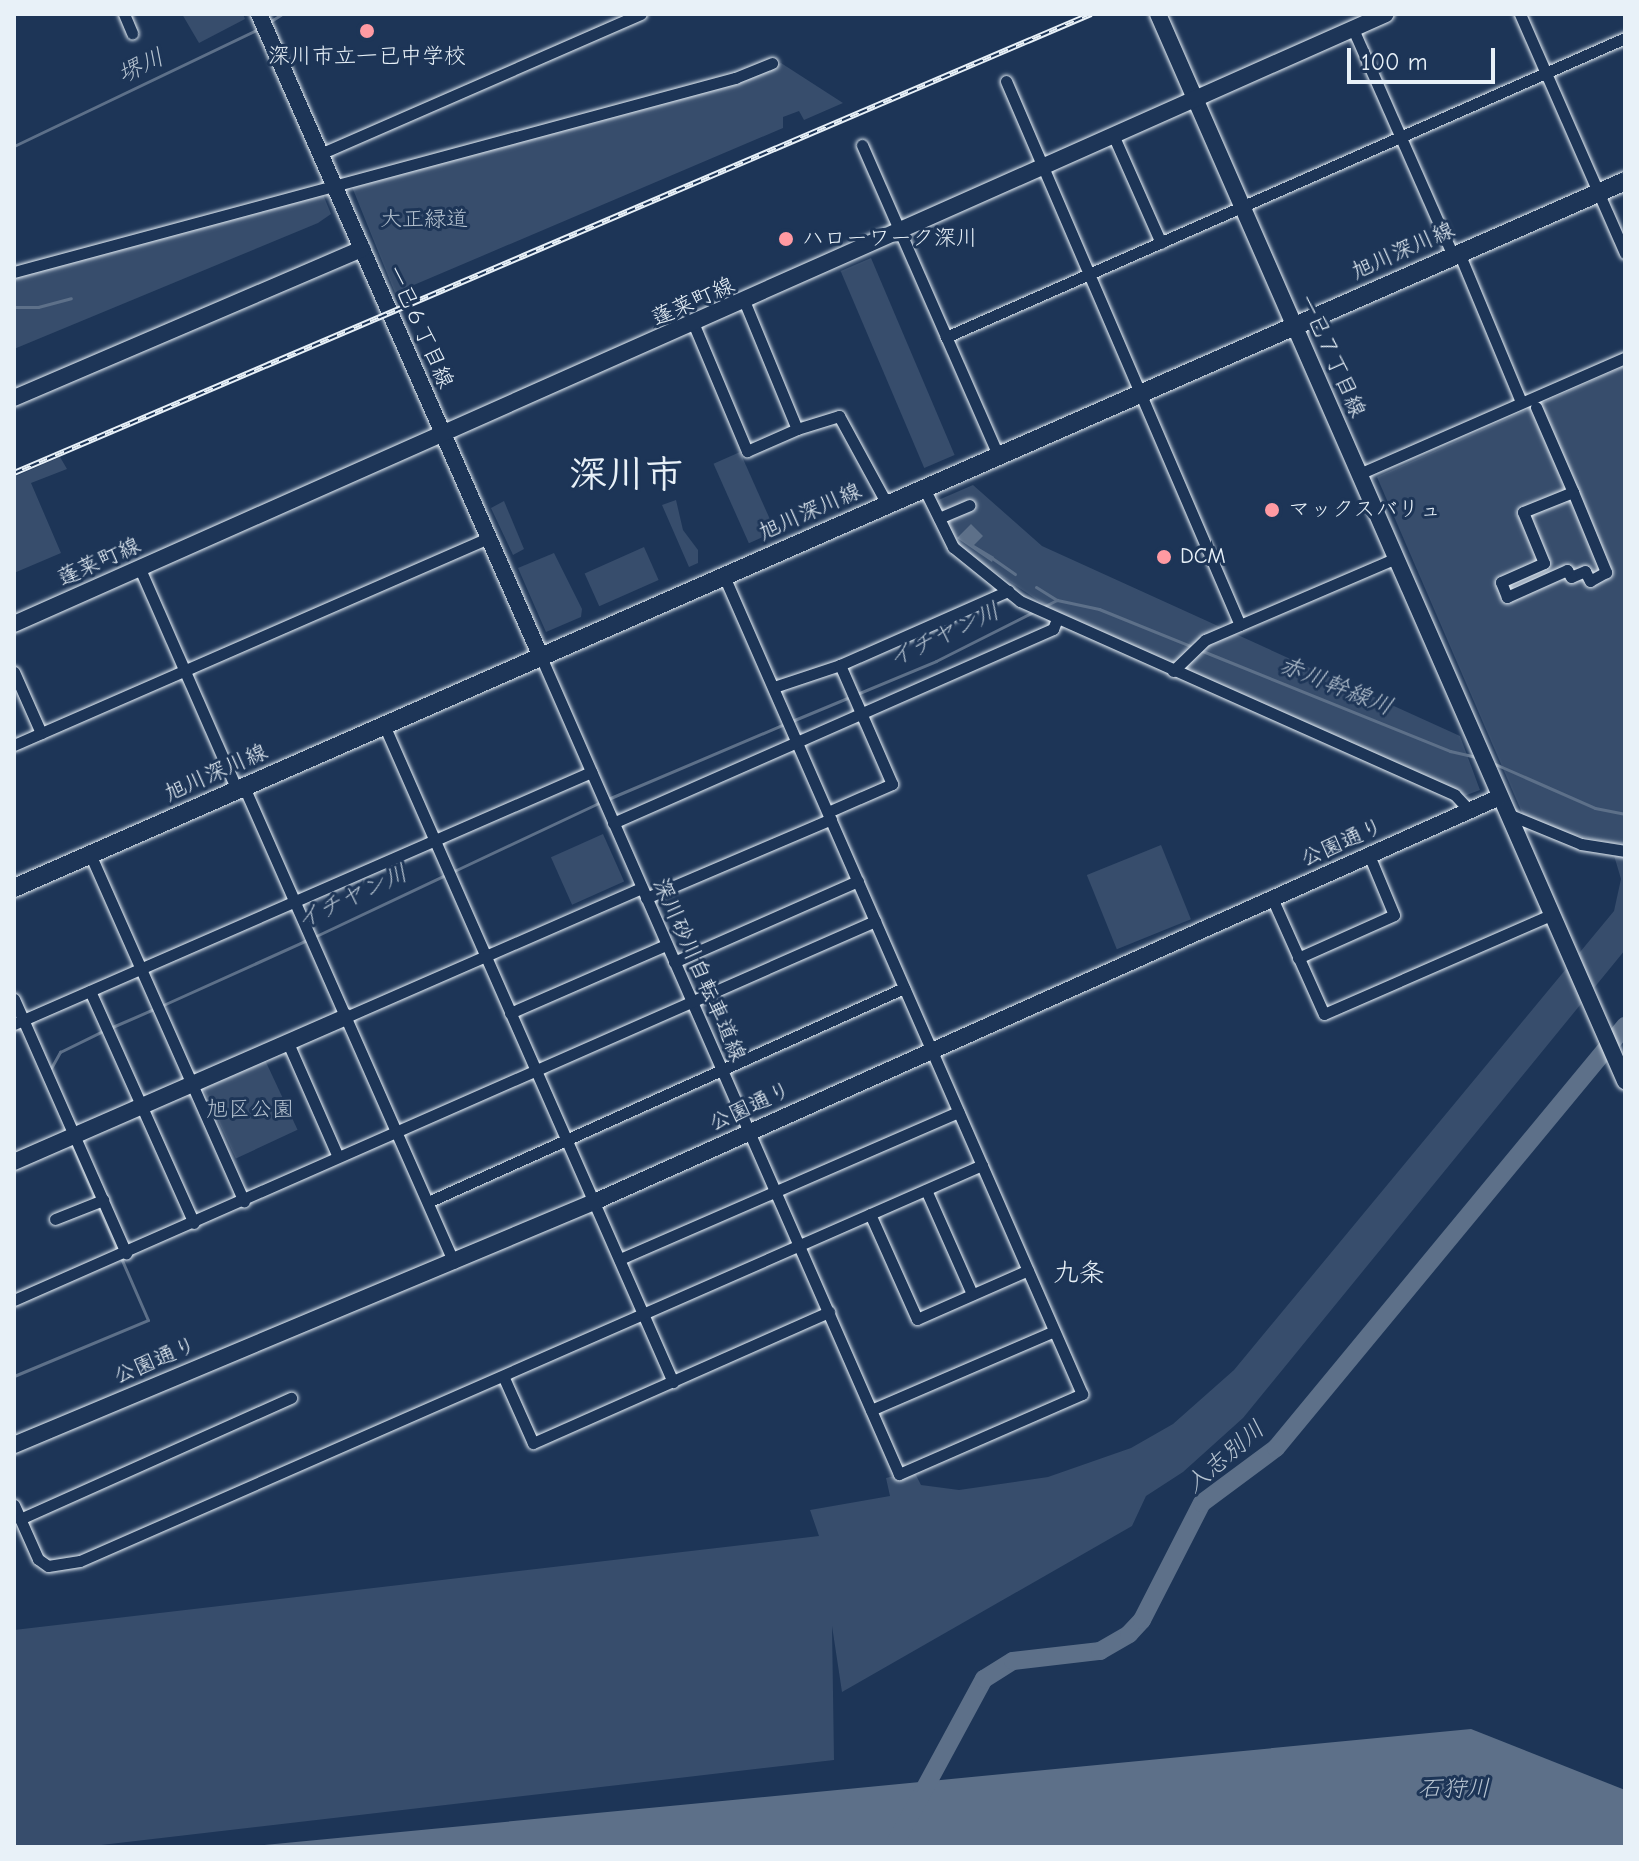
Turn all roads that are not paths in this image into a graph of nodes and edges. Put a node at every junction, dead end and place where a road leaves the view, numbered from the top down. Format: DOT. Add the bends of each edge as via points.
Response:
graph roads {
  1 [pos="124,14"];
  2 [pos="641,14"];
  3 [pos="1158,14"];
  4 [pos="1386,14"];
  5 [pos="1520,14"];
  6 [pos="259,15"];
  7 [pos="1353,29"];
  8 [pos="132,33"];
  9 [pos="1625,38"];
  10 [pos="772,63"];
  11 [pos="1546,73"];
  12 [pos="1006,81"];
  13 [pos="1195,99"];
  14 [pos="1114,137"];
  15 [pos="1400,138"];
  16 [pos="862,145"];
  17 [pos="320,154"];
  18 [pos="1041,171"];
  19 [pos="1625,181"];
  20 [pos="335,184"];
  21 [pos="1598,193"];
  22 [pos="1243,207"];
  23 [pos="903,233"];
  24 [pos="1161,243"];
  25 [pos="362,249"];
  26 [pos="1625,253"];
  27 [pos="1456,254"];
  28 [pos="14,272"];
  29 [pos="1086,276"];
  30 [pos="745,303"];
  31 [pos="694,325"];
  32 [pos="1294,326"];
  33 [pos="946,337"];
  34 [pos="1625,358"];
  35 [pos="1138,395"];
  36 [pos="14,398"];
  37 [pos="1521,402"];
  38 [pos="1536,407"];
  39 [pos="797,429"];
  40 [pos="443,435"];
  41 [pos="998,455"];
  42 [pos="1359,474"];
  43 [pos="924,488"];
  44 [pos="1573,492"];
  45 [pos="887,504"];
  46 [pos="969,505"];
  47 [pos="939,518"];
  48 [pos="488,538"];
  49 [pos="1396,558"];
  50 [pos="140,569"];
  51 [pos="724,576"];
  52 [pos="1008,591"];
  53 [pos="1057,619"];
  54 [pos="14,624"];
  55 [pos="1240,625"];
  56 [pos="541,657"];
  57 [pos="840,665"];
  58 [pos="185,670"];
  59 [pos="1173,671"];
  60 [pos="14,672"];
  61 [pos="774,687"];
  62 [pos="860,712"];
  63 [pos="384,725"];
  64 [pos="41,733"];
  65 [pos="798,741"];
  66 [pos="14,745"];
  67 [pos="591,772"];
  68 [pos="241,788"];
  69 [pos="1500,797"];
  70 [pos="1469,810"];
  71 [pos="1508,814"];
  72 [pos="829,815"];
  73 [pos="613,823"];
  74 [pos="435,840"];
  75 [pos="1625,851"];
  76 [pos="90,854"];
  77 [pos="1369,855"];
  78 [pos="858,881"];
  79 [pos="14,888"];
  80 [pos="644,893"];
  81 [pos="1272,898"];
  82 [pos="296,901"];
  83 [pos="1553,914"];
  84 [pos="875,921"];
  85 [pos="666,945"];
  86 [pos="485,955"];
  87 [pos="1298,958"];
  88 [pos="674,962"];
  89 [pos="142,969"];
  90 [pos="904,988"];
  91 [pos="90,991"];
  92 [pos="14,999"];
  93 [pos="691,1001"];
  94 [pos="510,1013"];
  95 [pos="346,1017"];
  96 [pos="19,1022"];
  97 [pos="288,1043"];
  98 [pos="930,1048"];
  99 [pos="535,1071"];
  100 [pos="722,1071"];
  101 [pos="1625,1081"];
  102 [pos="192,1085"];
  103 [pos="142,1107"];
  104 [pos="958,1112"];
  105 [pos="396,1132"];
  106 [pos="749,1132"];
  107 [pos="75,1136"];
  108 [pos="567,1142"];
  109 [pos="338,1157"];
  110 [pos="14,1162"];
  111 [pos="982,1165"];
  112 [pos="926,1190"];
  113 [pos="775,1191"];
  114 [pos="103,1200"];
  115 [pos="244,1201"];
  116 [pos="428,1202"];
  117 [pos="594,1202"];
  118 [pos="870,1214"];
  119 [pos="55,1219"];
  120 [pos="194,1223"];
  121 [pos="800,1246"];
  122 [pos="126,1253"];
  123 [pos="620,1259"];
  124 [pos="454,1263"];
  125 [pos="1028,1270"];
  126 [pos="972,1294"];
  127 [pos="14,1300"];
  128 [pos="829,1312"];
  129 [pos="644,1316"];
  130 [pos="1054,1331"];
  131 [pos="504,1378"];
  132 [pos="673,1382"];
  133 [pos="291,1398"];
  134 [pos="871,1410"];
  135 [pos="14,1445"];
  136 [pos="14,1505"];
  137 [pos="20,1519"];
  1 -- 8 [label="street"];
  2 -- 17 [label="street"];
  3 -- 13 [label="street, 一已７丁目線"];
  4 -- 7 [label="street, 蓬莱町線"];
  5 -- 11 [label="street"];
  6 -- 17 [label="street, 一已６丁目線"];
  7 -- 13 [label="street, 蓬莱町線"];
  7 -- 15 [label="street"];
  9 -- 11 [label="street"];
  10 -- 20 [label="street" via="735,78"];
  11 -- 15 [label="street"];
  11 -- 21 [label="street"];
  12 -- 18 [label="street"];
  13 -- 14 [label="street, 蓬莱町線"];
  13 -- 22 [label="street, 一已７丁目線"];
  14 -- 18 [label="street, 蓬莱町線"];
  14 -- 24 [label="street"];
  15 -- 22 [label="street"];
  15 -- 27 [label="street"];
  16 -- 23 [label="street"];
  17 -- 20 [label="street, 一已６丁目線"];
  18 -- 23 [label="street, 蓬莱町線"];
  18 -- 29 [label="street"];
  19 -- 21 [label="main road, 旭川深川線"];
  20 -- 25 [label="street, 一已６丁目線"];
  20 -- 28 [label="street"];
  21 -- 26 [label="street"];
  21 -- 27 [label="main road, 旭川深川線"];
  22 -- 24 [label="street"];
  22 -- 32 [label="street, 一已７丁目線"];
  23 -- 30 [label="street, 蓬莱町線"];
  23 -- 33 [label="street"];
  24 -- 29 [label="street"];
  25 -- 36 [label="street"];
  25 -- 40 [label="street, 一已６丁目線"];
  27 -- 32 [label="main road, 旭川深川線"];
  27 -- 37 [label="street"];
  29 -- 33 [label="street"];
  29 -- 35 [label="street"];
  30 -- 31 [label="street, 蓬莱町線"];
  30 -- 39 [label="street"];
  31 -- 39 [label="street" via="747,451"];
  31 -- 40 [label="street, 蓬莱町線"];
  32 -- 35 [label="main road, 旭川深川線"];
  32 -- 42 [label="street, 一已７丁目線"];
  33 -- 41 [label="street"];
  34 -- 37 [label="street"];
  35 -- 41 [label="main road, 旭川深川線"];
  35 -- 55 [label="street"];
  37 -- 42 [label="street"];
  38 -- 44 [label="street"];
  39 -- 45 [label="street" via="839,416"];
  40 -- 48 [label="street, 一已６丁目線"];
  40 -- 50 [label="street, 蓬莱町線"];
  41 -- 43 [label="main road, 旭川深川線"];
  42 -- 49 [label="street, 一已７丁目線"];
  43 -- 45 [label="main road, 旭川深川線"];
  43 -- 47 [label="street"];
  44 -- 44 [label="street" via="1606,572 1590,581 1585,571 1571,577 1567,570 1507,597 1501,582 1544,563 1523,512"];
  45 -- 51 [label="main road, 旭川深川線"];
  46 -- 47 [label="street"];
  47 -- 52 [label="street" via="953,547"];
  48 -- 56 [label="street, 一已６丁目線"];
  48 -- 58 [label="street"];
  49 -- 55 [label="street"];
  49 -- 69 [label="street, 一已７丁目線"];
  50 -- 54 [label="street, 蓬莱町線"];
  50 -- 58 [label="street"];
  51 -- 56 [label="main road, 旭川深川線"];
  51 -- 61 [label="street"];
  52 -- 53 [label="street"];
  52 -- 57 [label="street"];
  53 -- 59 [label="street"];
  53 -- 62 [label="street" via="1053,629"];
  55 -- 59 [label="street" via="1205,640"];
  56 -- 63 [label="main road, 旭川深川線"];
  56 -- 67 [label="street, 深川砂川自転車道線"];
  57 -- 61 [label="street"];
  57 -- 62 [label="street"];
  58 -- 64 [label="street"];
  58 -- 68 [label="street"];
  59 -- 70 [label="street" via="1455,795"];
  60 -- 64 [label="street"];
  61 -- 65 [label="street"];
  62 -- 65 [label="street"];
  62 -- 72 [label="street" via="892,784"];
  63 -- 68 [label="main road, 旭川深川線"];
  63 -- 74 [label="street"];
  64 -- 66 [label="street"];
  65 -- 72 [label="street"];
  65 -- 73 [label="street"];
  67 -- 73 [label="street, 深川砂川自転車道線"];
  67 -- 74 [label="street"];
  68 -- 76 [label="main road, 旭川深川線"];
  68 -- 82 [label="street"];
  69 -- 70 [label="street, 公園通り"];
  69 -- 71 [label="street, 一已７丁目線"];
  70 -- 77 [label="street, 公園通り"];
  71 -- 75 [label="street" via="1581,844"];
  71 -- 83 [label="street, 一已７丁目線"];
  72 -- 78 [label="street"];
  72 -- 80 [label="street"];
  73 -- 80 [label="street, 深川砂川自転車道線"];
  74 -- 82 [label="street"];
  74 -- 86 [label="street"];
  76 -- 79 [label="main road, 旭川深川線"];
  76 -- 89 [label="street"];
  77 -- 81 [label="street, 公園通り"];
  77 -- 87 [label="street" via="1394,915"];
  78 -- 84 [label="street"];
  78 -- 88 [label="street"];
  80 -- 85 [label="street, 深川砂川自転車道線"];
  80 -- 86 [label="street"];
  81 -- 87 [label="street"];
  81 -- 98 [label="street, 公園通り"];
  82 -- 89 [label="street"];
  82 -- 95 [label="street"];
  83 -- 87 [label="street" via="1324,1014"];
  83 -- 101 [label="street, 一已７丁目線"];
  84 -- 90 [label="street"];
  84 -- 93 [label="street"];
  85 -- 88 [label="street, 深川砂川自転車道線"];
  85 -- 94 [label="street"];
  86 -- 94 [label="street"];
  86 -- 95 [label="street"];
  88 -- 93 [label="street, 深川砂川自転車道線"];
  89 -- 91 [label="street"];
  89 -- 102 [label="street"];
  90 -- 98 [label="street"];
  90 -- 100 [label="street"];
  91 -- 96 [label="street"];
  91 -- 103 [label="street"];
  92 -- 96 [label="street"];
  93 -- 99 [label="street"];
  93 -- 100 [label="street, 深川砂川自転車道線"];
  94 -- 99 [label="street"];
  95 -- 97 [label="street"];
  95 -- 105 [label="street"];
  96 -- 107 [label="street"];
  97 -- 102 [label="street"];
  97 -- 109 [label="street"];
  98 -- 104 [label="street"];
  98 -- 106 [label="street, 公園通り"];
  99 -- 105 [label="street"];
  99 -- 108 [label="street"];
  100 -- 106 [label="street, 深川砂川自転車道線"];
  100 -- 108 [label="street"];
  102 -- 103 [label="street"];
  102 -- 115 [label="street"];
  103 -- 107 [label="street"];
  103 -- 120 [label="street"];
  104 -- 111 [label="street"];
  104 -- 113 [label="street"];
  105 -- 109 [label="street"];
  105 -- 116 [label="street"];
  106 -- 113 [label="street, 深川砂川自転車道線"];
  106 -- 117 [label="street, 公園通り"];
  107 -- 110 [label="street"];
  107 -- 114 [label="street"];
  108 -- 116 [label="street"];
  108 -- 117 [label="street"];
  109 -- 115 [label="street"];
  111 -- 112 [label="street"];
  111 -- 125 [label="street"];
  112 -- 118 [label="street"];
  112 -- 126 [label="street"];
  113 -- 121 [label="street, 深川砂川自転車道線"];
  113 -- 123 [label="street"];
  114 -- 119 [label="street"];
  114 -- 122 [label="street"];
  115 -- 120 [label="street"];
  116 -- 124 [label="street"];
  117 -- 123 [label="street"];
  117 -- 124 [label="street, 公園通り"];
  118 -- 121 [label="street"];
  118 -- 126 [label="street" via="917,1319"];
  120 -- 122 [label="street"];
  121 -- 128 [label="street, 深川砂川自転車道線"];
  121 -- 129 [label="street"];
  122 -- 127 [label="street"];
  123 -- 129 [label="street"];
  124 -- 135 [label="street, 公園通り"];
  125 -- 126 [label="street"];
  125 -- 130 [label="street"];
  128 -- 132 [label="street"];
  128 -- 134 [label="street, 深川砂川自転車道線"];
  129 -- 131 [label="street"];
  129 -- 132 [label="street"];
  130 -- 134 [label="street"];
  130 -- 134 [label="street, 深川砂川自転車道線" via="1082,1394 899,1474"];
  131 -- 132 [label="street" via="533,1443"];
  131 -- 137 [label="street" via="80,1561 48,1566 38,1559"];
  133 -- 137 [label="street"];
  136 -- 137 [label="street"];
}
